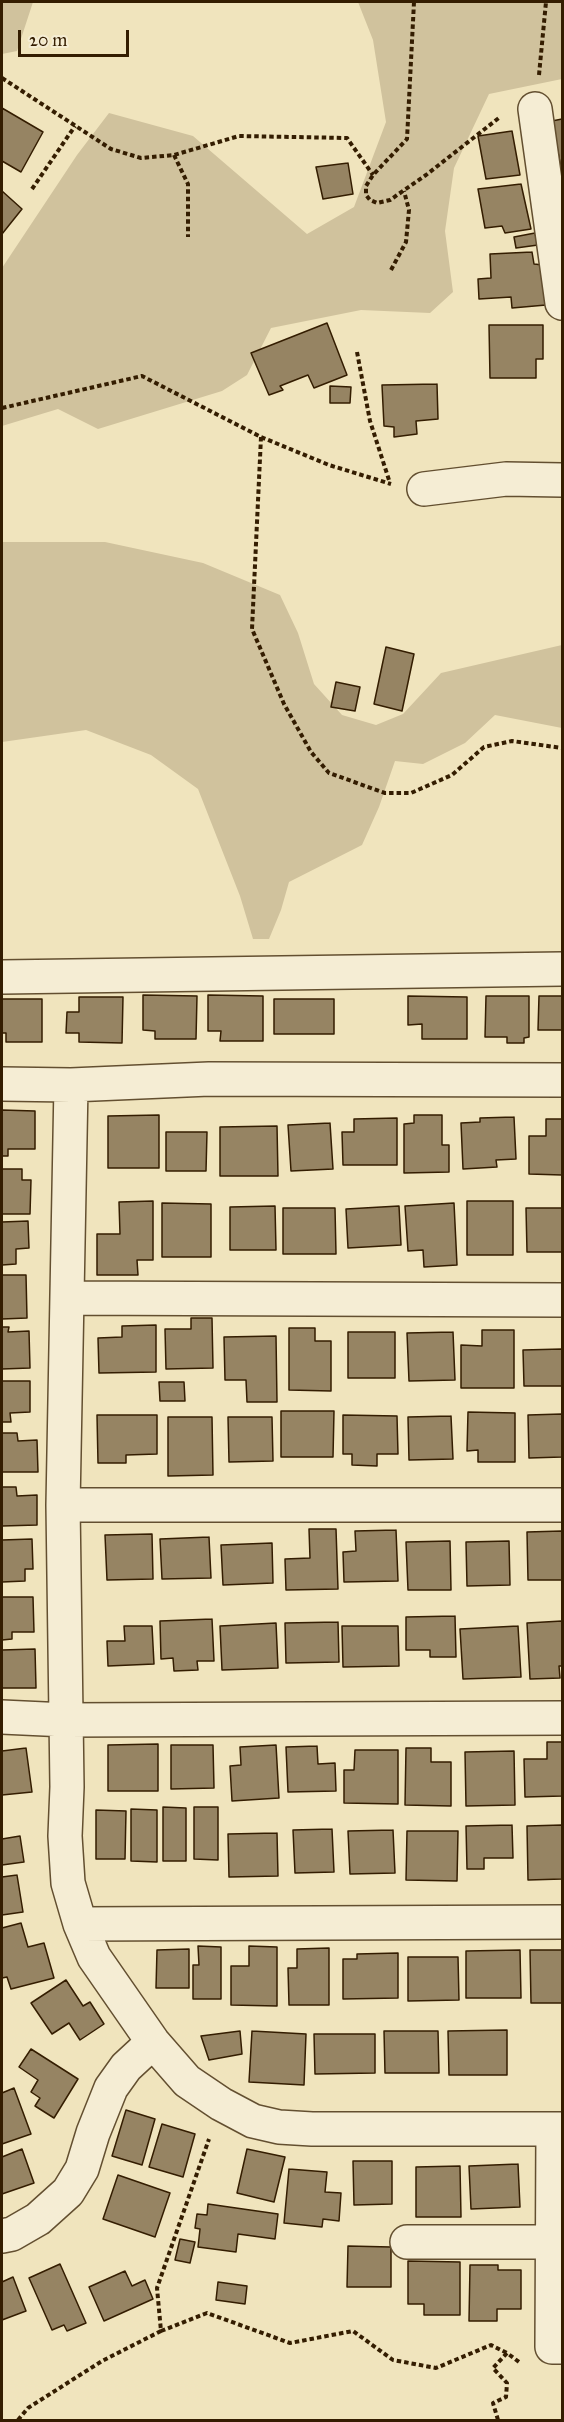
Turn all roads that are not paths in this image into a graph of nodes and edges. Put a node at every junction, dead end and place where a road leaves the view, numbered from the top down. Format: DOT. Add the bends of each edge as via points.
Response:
graph roads {
  1 [pos="536,109"];
  2 [pos="562,303"];
  3 [pos="562,480"];
  4 [pos="424,489"];
  5 [pos="562,969"];
  6 [pos="2,977"];
  7 [pos="562,1080"];
  8 [pos="2,1084"];
  9 [pos="71,1085"];
  10 [pos="67,1299"];
  11 [pos="562,1300"];
  12 [pos="63,1505"];
  13 [pos="562,1505"];
  14 [pos="2,1717"];
  15 [pos="562,1718"];
  16 [pos="66,1720"];
  17 [pos="562,1922"];
  18 [pos="80,1924"];
  19 [pos="153,2042"];
  20 [pos="558,2129"];
  21 [pos="2,2236"];
  22 [pos="407,2242"];
  23 [pos="551,2242"];
  24 [pos="557,2347"];
  1 -- 2 [label="street"];
  3 -- 4 [label="street" via="506,479"];
  5 -- 6 [label="street"];
  7 -- 9 [label="street" via="209,1079"];
  8 -- 9 [label="street"];
  9 -- 10 [label="street"];
  10 -- 11 [label="street"];
  10 -- 12 [label="street"];
  12 -- 13 [label="street"];
  12 -- 16 [label="street"];
  14 -- 16 [label="street"];
  15 -- 16 [label="street"];
  16 -- 18 [label="street" via="68,1883"];
  17 -- 18 [label="street"];
  18 -- 19 [label="street" via="94,1957"];
  19 -- 20 [label="street" via="187,2081 221,2104 253,2121 279,2127"];
  19 -- 21 [label="street" via="126,2067 111,2088 82,2169 68,2193 38,2219"];
  20 -- 23 [label="street"];
  22 -- 23 [label="street"];
  23 -- 24 [label="street"];
}
